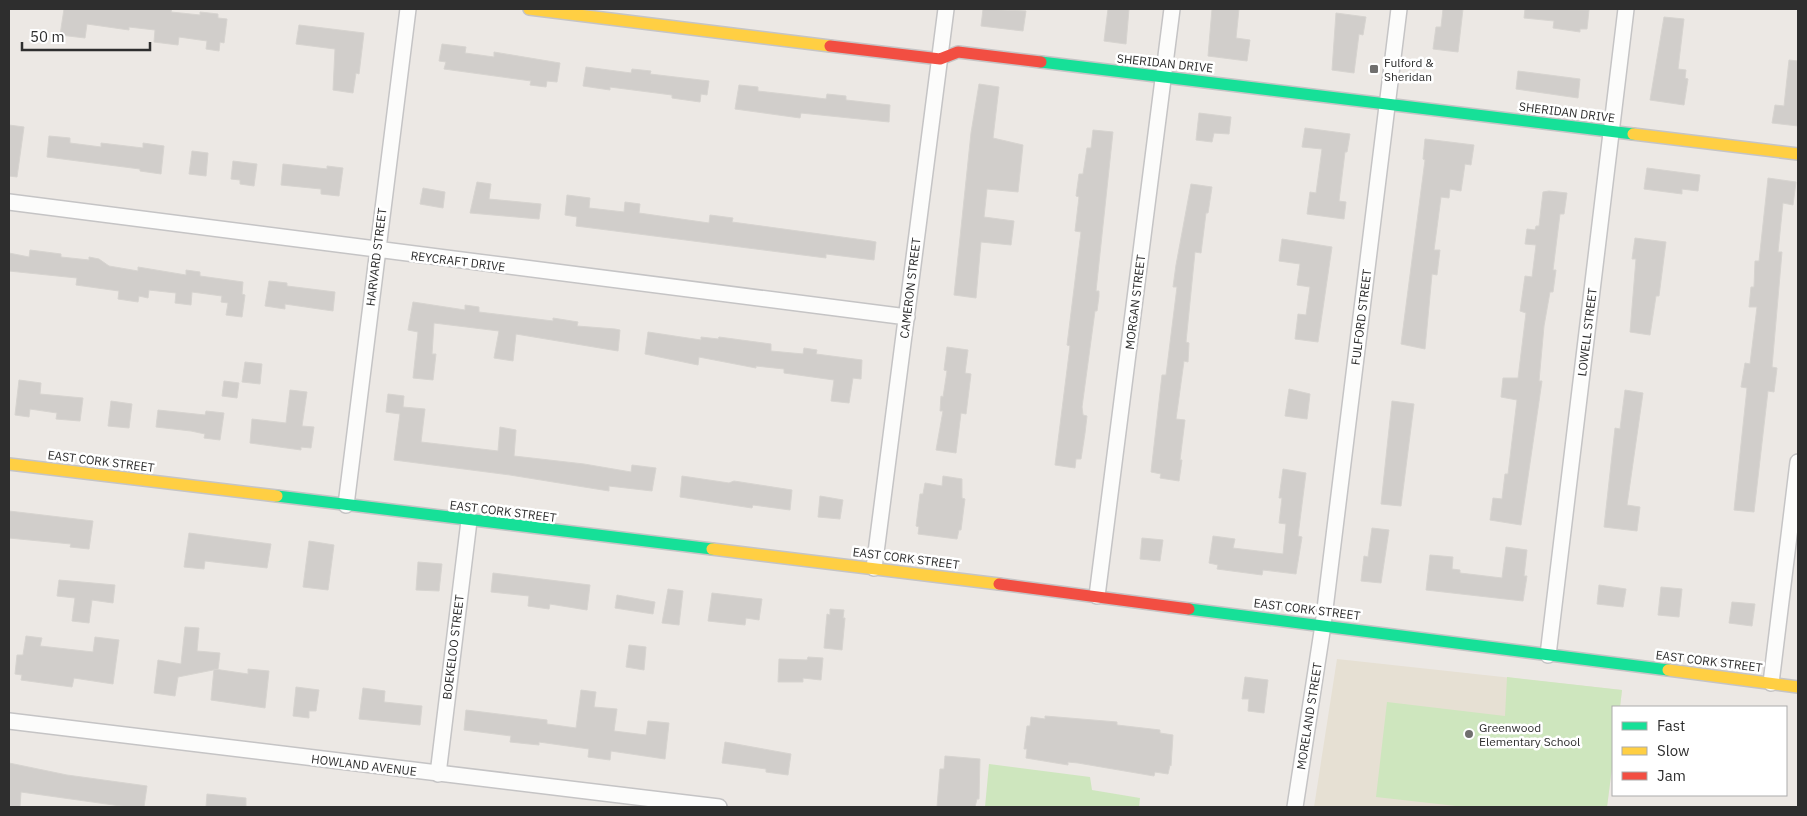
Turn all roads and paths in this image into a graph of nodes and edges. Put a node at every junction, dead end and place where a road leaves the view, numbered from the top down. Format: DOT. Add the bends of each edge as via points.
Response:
graph roads {
  1 [pos="408,9"];
  2 [pos="529,9"];
  3 [pos="946,9"];
  4 [pos="1172,9"];
  5 [pos="1399,9"];
  6 [pos="1626,9"];
  7 [pos="940,59"];
  8 [pos="1164,77"];
  9 [pos="1387,104"];
  10 [pos="1612,131"];
  11 [pos="1798,154"];
  12 [pos="9,202"];
  13 [pos="377,250"];
  14 [pos="907,317"];
  15 [pos="1798,462"];
  16 [pos="9,464"];
  17 [pos="346,504"];
  18 [pos="469,521"];
  19 [pos="874,568"];
  20 [pos="1097,596"];
  21 [pos="1323,625"];
  22 [pos="1548,655"];
  23 [pos="1772,683"];
  24 [pos="1798,686"];
  25 [pos="9,721"];
  26 [pos="438,774"];
  27 [pos="719,807"];
  28 [pos="1295,807"];
  1 -- 13 [label="street, HARVARD STREET"];
  2 -- 7 [label="street, SHERIDAN DRIVE"];
  3 -- 7 [label="street, CAMERON STREET"];
  4 -- 8 [label="street, MORGAN STREET"];
  5 -- 9 [label="street, FULFORD STREET"];
  6 -- 10 [label="street, LOWELL STREET"];
  7 -- 8 [label="street, SHERIDAN DRIVE" via="958,52"];
  7 -- 14 [label="street, CAMERON STREET"];
  8 -- 9 [label="street, SHERIDAN DRIVE"];
  8 -- 20 [label="street, MORGAN STREET"];
  9 -- 10 [label="street, SHERIDAN DRIVE"];
  9 -- 21 [label="street, FULFORD STREET"];
  10 -- 11 [label="street, SHERIDAN DRIVE"];
  10 -- 22 [label="street, LOWELL STREET"];
  12 -- 13 [label="street, REYCRAFT DRIVE"];
  13 -- 14 [label="street, REYCRAFT DRIVE"];
  13 -- 17 [label="street, HARVARD STREET"];
  14 -- 19 [label="street, CAMERON STREET"];
  15 -- 23 [label="street"];
  16 -- 17 [label="street, EAST CORK STREET"];
  17 -- 18 [label="street, EAST CORK STREET"];
  18 -- 19 [label="street, EAST CORK STREET"];
  18 -- 26 [label="street, BOEKELOO STREET"];
  19 -- 20 [label="street, EAST CORK STREET"];
  20 -- 21 [label="street, EAST CORK STREET"];
  21 -- 22 [label="street, EAST CORK STREET"];
  21 -- 28 [label="street, MORELAND STREET"];
  22 -- 23 [label="street, EAST CORK STREET"];
  23 -- 24 [label="street, EAST CORK STREET"];
  25 -- 26 [label="street, HOWLAND AVENUE"];
  26 -- 27 [label="street, HOWLAND AVENUE"];
}
